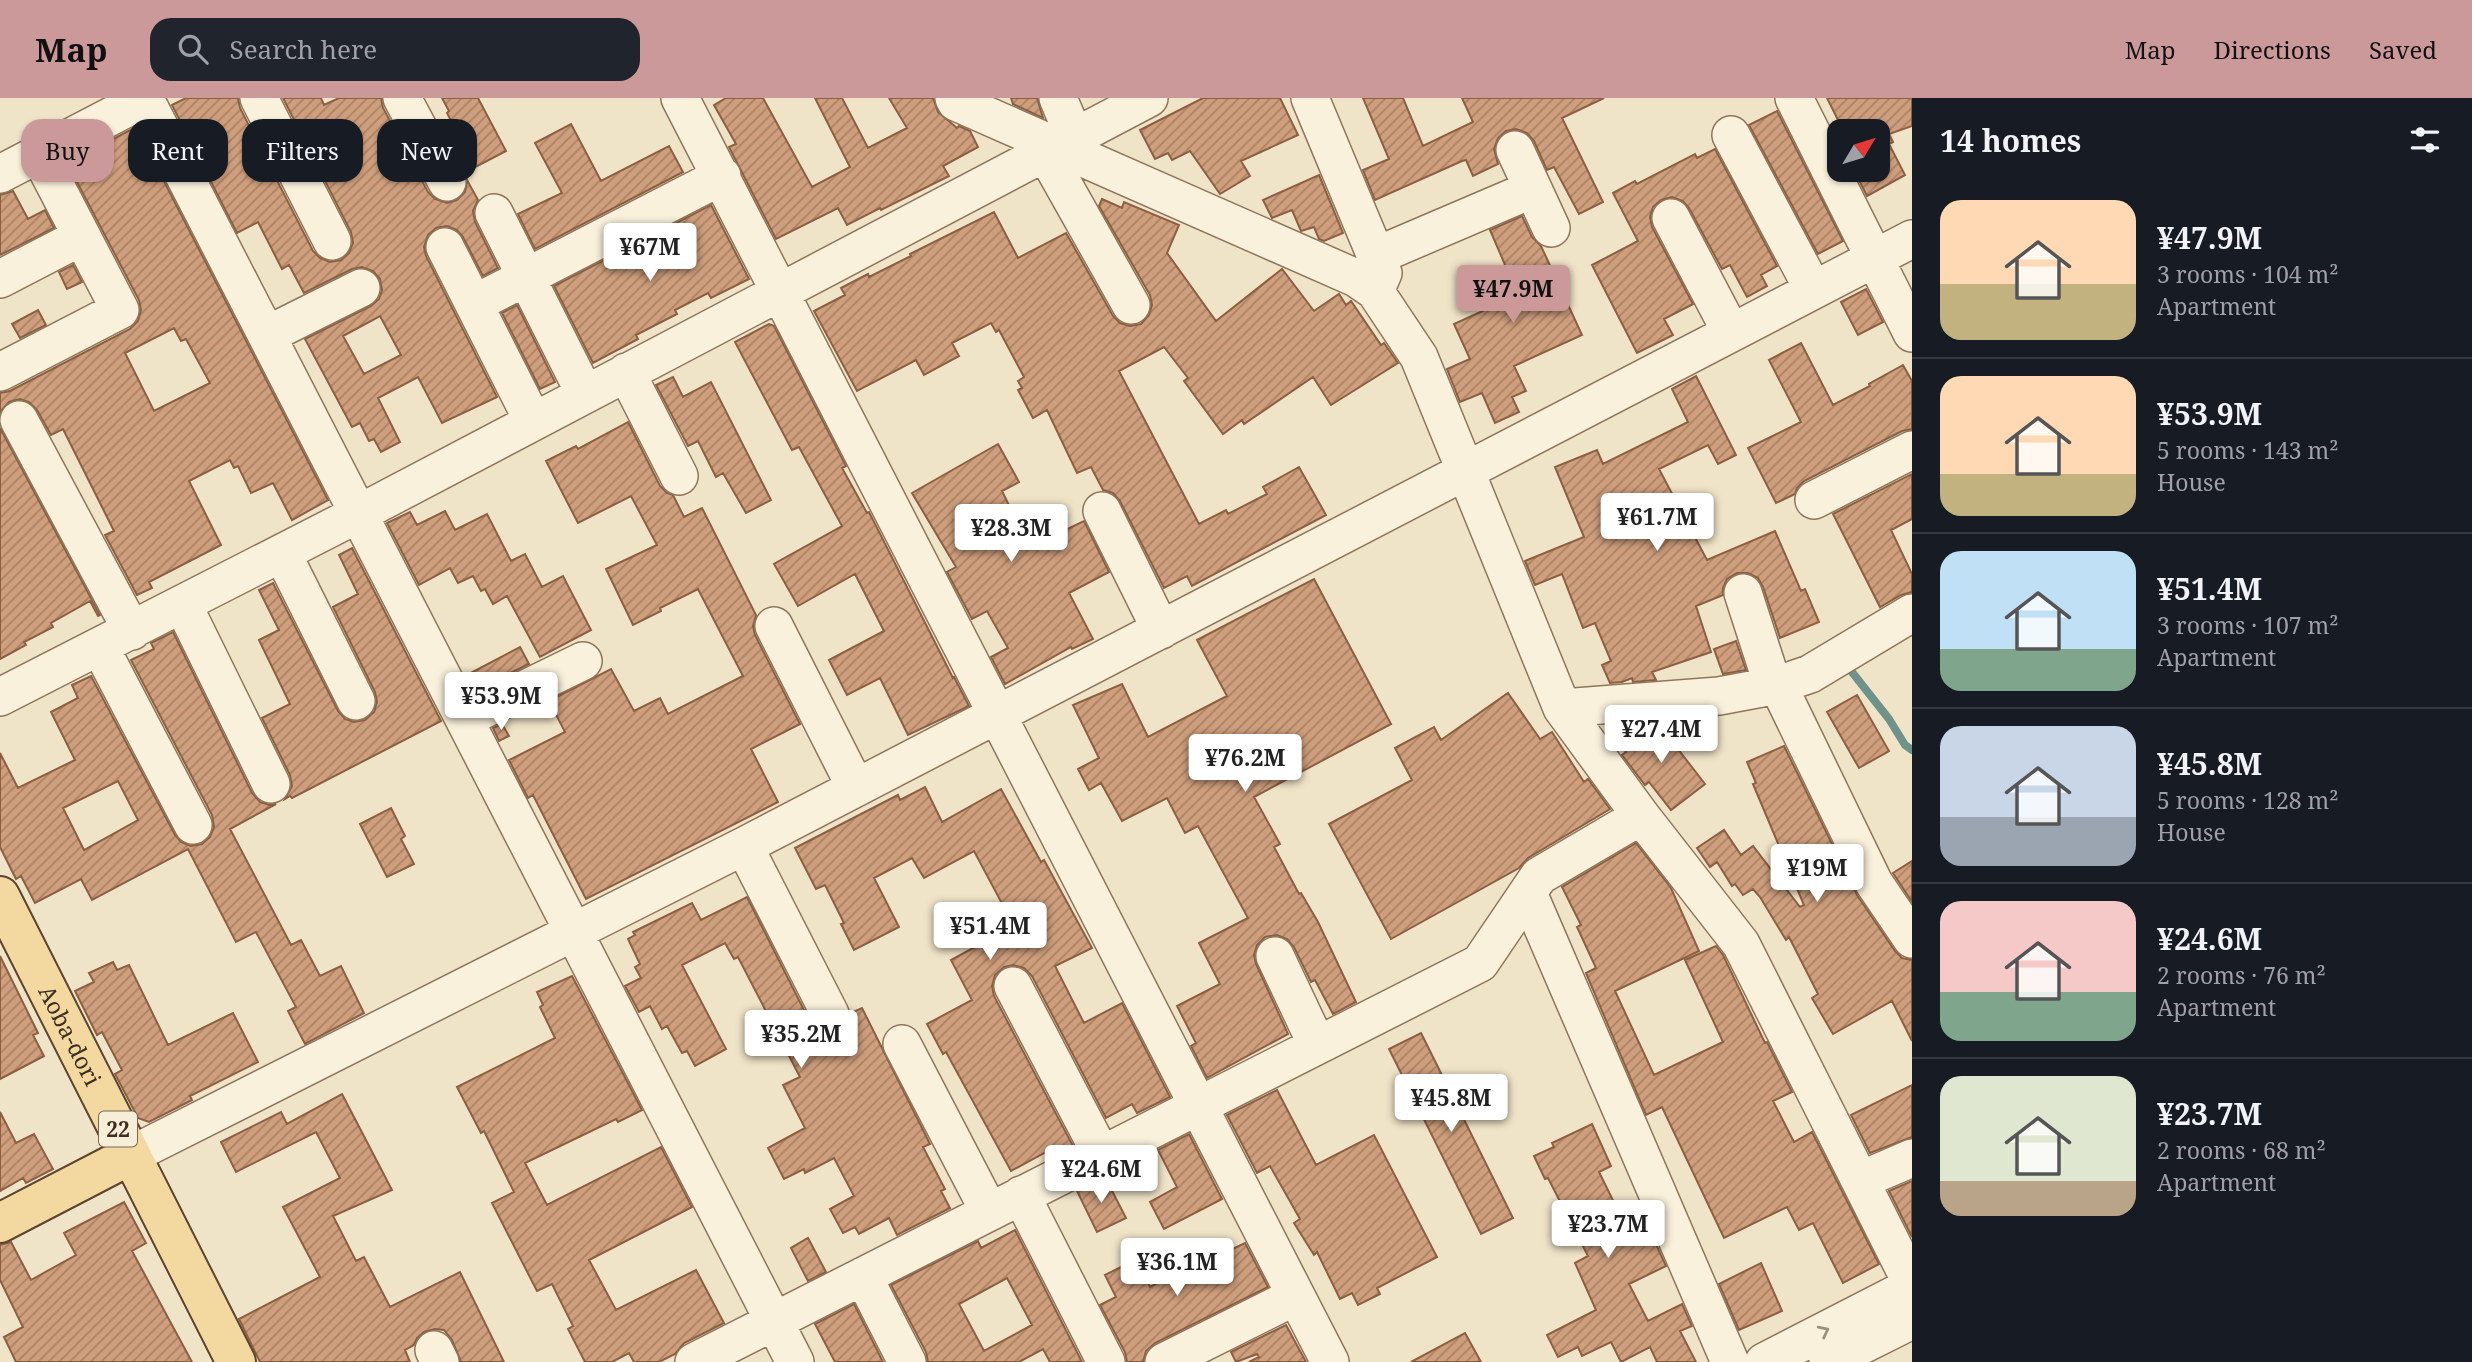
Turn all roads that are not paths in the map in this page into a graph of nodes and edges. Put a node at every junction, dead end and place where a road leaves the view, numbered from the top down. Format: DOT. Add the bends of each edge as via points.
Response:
graph roads {
  1 [pos="146,98"];
  2 [pos="259,98"];
  3 [pos="402,98"];
  4 [pos="680,98"];
  5 [pos="954,98"];
  6 [pos="1058,98"];
  7 [pos="1149,98"];
  8 [pos="1310,98"];
  9 [pos="1794,98"];
  10 [pos="107,119"];
  11 [pos="413,119"];
  12 [pos="1731,135"];
  13 [pos="1058,145"];
  14 [pos="1515,150"];
  15 [pos="21,164"];
  16 [pos="0,174"];
  17 [pos="722,176"];
  18 [pos="53,182"];
  19 [pos="1533,189"];
  20 [pos="494,213"];
  21 [pos="1671,218"];
  22 [pos="1551,228"];
  23 [pos="81,236"];
  24 [pos="1912,239"];
  25 [pos="332,241"];
  26 [pos="445,247"];
  27 [pos="1873,258"];
  28 [pos="526,277"];
  29 [pos="1378,277"];
  30 [pos="0,279"];
  31 [pos="361,288"];
  32 [pos="1813,289"];
  33 [pos="778,292"];
  34 [pos="474,304"];
  35 [pos="1131,305"];
  36 [pos="1731,332"];
  37 [pos="1912,333"];
  38 [pos="267,335"];
  39 [pos="0,372"];
  40 [pos="626,372"];
  41 [pos="585,394"];
  42 [pos="19,420"];
  43 [pos="533,421"];
  44 [pos="1912,450"];
  45 [pos="1467,471"];
  46 [pos="679,476"];
  47 [pos="1814,500"];
  48 [pos="1102,511"];
  49 [pos="358,514"];
  50 [pos="282,553"];
  51 [pos="1743,593"];
  52 [pos="183,605"];
  53 [pos="1912,613"];
  54 [pos="774,626"];
  55 [pos="1161,630"];
  56 [pos="116,639"];
  57 [pos="583,661"];
  58 [pos="1775,685"];
  59 [pos="0,697"];
  60 [pos="356,701"];
  61 [pos="1562,708"];
  62 [pos="998,715"];
  63 [pos="464,719"];
  64 [pos="271,784"];
  65 [pos="856,788"];
  66 [pos="1641,817"];
  67 [pos="193,825"];
  68 [pos="744,846"];
  69 [pos="1528,893"];
  70 [pos="0,896"];
  71 [pos="573,934"];
  72 [pos="1912,939"];
  73 [pos="11,943"];
  74 [pos="1275,956"];
  75 [pos="1013,986"];
  76 [pos="830,1014"];
  77 [pos="902,1044"];
  78 [pos="1317,1045"];
  79 [pos="1200,1104"];
  80 [pos="1101,1154"];
  81 [pos="131,1155"];
  82 [pos="1880,1172"];
  83 [pos="1021,1195"];
  84 [pos="989,1211"];
  85 [pos="0,1223"];
  86 [pos="863,1276"];
  87 [pos="1912,1285"];
  88 [pos="1296,1296"];
  89 [pos="1912,1320"];
  90 [pos="774,1322"];
  91 [pos="236,1362"];
  92 [pos="694,1362"];
  93 [pos="795,1362"];
  94 [pos="908,1362"];
  95 [pos="1107,1362"];
  96 [pos="1164,1362"];
  97 [pos="1330,1362"];
  98 [pos="1730,1362"];
  99 [pos="1763,1362"];
  100 [pos="1828,1362"];
  1 -- 10 [label="street"];
  1 -- 38 [label="street"];
  2 -- 25 [label="street"];
  3 -- 11 [label="street"];
  4 -- 17 [label="street"];
  5 -- 13 [label="street"];
  6 -- 13 [label="street"];
  7 -- 13 [label="street"];
  8 -- 29 [label="street"];
  9 -- 27 [label="street"];
  12 -- 32 [label="street"];
  13 -- 29 [label="street" via="1178,188 1356,278"];
  13 -- 33 [label="street"];
  13 -- 35 [label="street"];
  14 -- 19 [label="street"];
  15 -- 16 [label="street"];
  17 -- 28 [label="street"];
  17 -- 33 [label="street"];
  18 -- 23 [label="street"];
  19 -- 22 [label="street"];
  19 -- 29 [label="street"];
  20 -- 28 [label="street"];
  21 -- 36 [label="street"];
  23 -- 30 [label="street"];
  23 -- 39 [label="street" via="120,310"];
  24 -- 27 [label="street"];
  26 -- 34 [label="street"];
  27 -- 32 [label="street"];
  27 -- 37 [label="street"];
  28 -- 34 [label="street"];
  28 -- 41 [label="street"];
  29 -- 45 [label="street" via="1419,357"];
  31 -- 38 [label="street"];
  32 -- 36 [label="street"];
  33 -- 40 [label="street"];
  33 -- 62 [label="street"];
  34 -- 43 [label="street"];
  36 -- 45 [label="street"];
  38 -- 49 [label="street"];
  40 -- 41 [label="street"];
  40 -- 46 [label="street"];
  41 -- 43 [label="street"];
  42 -- 56 [label="street"];
  43 -- 49 [label="street"];
  44 -- 47 [label="street"];
  45 -- 55 [label="street"];
  45 -- 61 [label="street"];
  48 -- 55 [label="street"];
  49 -- 50 [label="street"];
  49 -- 63 [label="street"];
  50 -- 52 [label="street"];
  50 -- 60 [label="street"];
  51 -- 58 [label="street"];
  52 -- 56 [label="street"];
  52 -- 64 [label="street"];
  53 -- 58 [label="street" via="1810,674"];
  54 -- 65 [label="street"];
  55 -- 62 [label="street"];
  56 -- 59 [label="street"];
  56 -- 67 [label="street"];
  57 -- 63 [label="street"];
  58 -- 61 [label="street" via="1719,696"];
  58 -- 72 [label="street" via="1874,883"];
  61 -- 66 [label="street"];
  62 -- 65 [label="street"];
  62 -- 79 [label="street"];
  63 -- 71 [label="street"];
  65 -- 68 [label="street"];
  66 -- 69 [label="street" via="1539,876"];
  66 -- 82 [label="street" via="1741,944"];
  68 -- 71 [label="street"];
  68 -- 76 [label="street"];
  69 -- 78 [label="street" via="1480,964"];
  69 -- 98 [label="street"];
  70 -- 73 [label="main road, Aoba-dori / 22"];
  71 -- 81 [label="street"];
  71 -- 90 [label="street"];
  73 -- 81 [label="main road, Aoba-dori / 22"];
  74 -- 78 [label="street"];
  75 -- 80 [label="street"];
  77 -- 84 [label="street"];
  78 -- 79 [label="street"];
  79 -- 80 [label="street"];
  79 -- 88 [label="street"];
  80 -- 83 [label="street"];
  81 -- 85 [label="main road"];
  81 -- 91 [label="main road, Aoba-dori / 22"];
  82 -- 87 [label="street"];
  83 -- 84 [label="street"];
  83 -- 95 [label="street"];
  84 -- 86 [label="street"];
  86 -- 90 [label="street"];
  86 -- 94 [label="street"];
  99 -- 87 [label="street, one-way"];
  88 -- 96 [label="street"];
  88 -- 97 [label="street"];
  89 -- 100 [label="street"];
  90 -- 92 [label="street"];
  90 -- 93 [label="street"];
}
